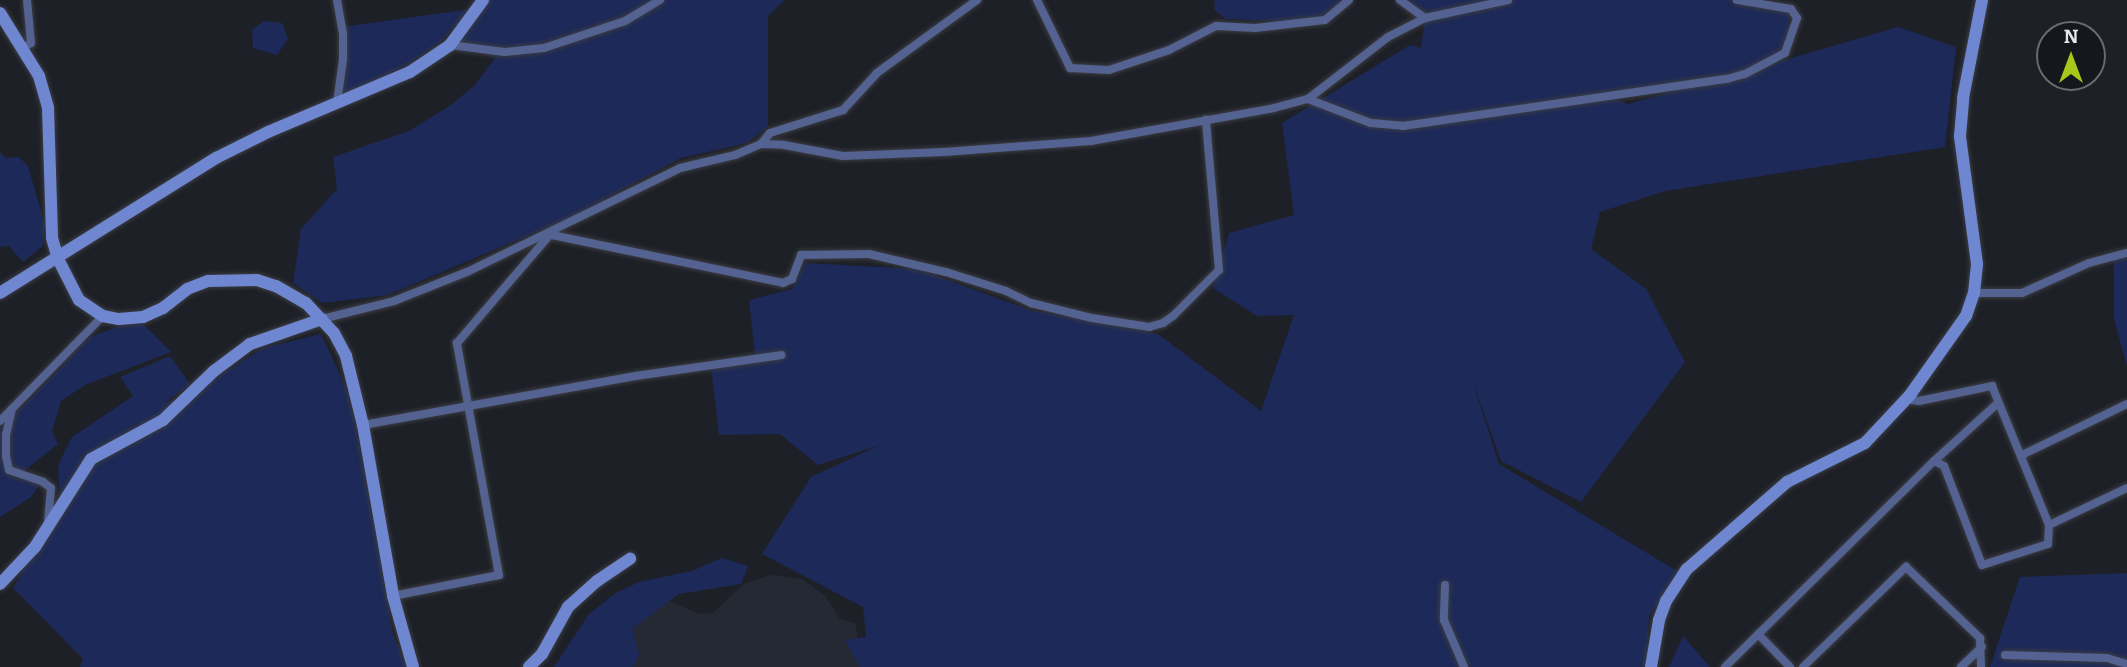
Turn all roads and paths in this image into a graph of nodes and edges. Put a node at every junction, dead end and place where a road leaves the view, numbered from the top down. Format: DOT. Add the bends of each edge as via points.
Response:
graph roads {
  1 [pos="27,0"];
  2 [pos="337,0"];
  3 [pos="484,0"];
  4 [pos="660,0"];
  5 [pos="977,0"];
  6 [pos="1037,0"];
  7 [pos="1349,0"];
  8 [pos="1400,0"];
  9 [pos="1508,0"];
  10 [pos="1737,0"];
  11 [pos="1982,0"];
  12 [pos="0,13"];
  13 [pos="1425,18"];
  14 [pos="450,45"];
  15 [pos="23,48"];
  16 [pos="1308,99"];
  17 [pos="337,103"];
  18 [pos="1206,120"];
  19 [pos="761,144"];
  20 [pos="552,232"];
  21 [pos="2127,253"];
  22 [pos="58,259"];
  23 [pos="0,293"];
  24 [pos="1974,293"];
  25 [pos="103,316"];
  26 [pos="322,319"];
  27 [pos="781,355"];
  28 [pos="1906,399"];
  29 [pos="1998,402"];
  30 [pos="2127,404"];
  31 [pos="468,405"];
  32 [pos="12,409"];
  33 [pos="0,421"];
  34 [pos="363,425"];
  35 [pos="2022,455"];
  36 [pos="1934,461"];
  37 [pos="2127,488"];
  38 [pos="48,525"];
  39 [pos="2049,525"];
  40 [pos="630,559"];
  41 [pos="0,584"];
  42 [pos="1445,585"];
  43 [pos="393,596"];
  44 [pos="1758,634"];
  45 [pos="1982,647"];
  46 [pos="2005,655"];
  47 [pos="2127,664"];
  48 [pos="413,667"];
  49 [pos="530,667"];
  50 [pos="1464,667"];
  51 [pos="1651,667"];
  52 [pos="1725,667"];
  53 [pos="1790,667"];
  54 [pos="1803,667"];
  55 [pos="1961,667"];
  56 [pos="1981,667"];
  1 -- 15 [label="street" via="31,43"];
  2 -- 17 [label="street" via="343,34"];
  3 -- 14 [label="street"];
  4 -- 14 [label="street" via="625,21 544,48 505,52"];
  5 -- 19 [label="street" via="877,74 843,110 771,133"];
  6 -- 7 [label="street" via="1070,68 1109,69 1169,50 1216,26 1255,28 1325,20"];
  8 -- 13 [label="street"];
  9 -- 13 [label="street"];
  10 -- 16 [label="street" via="1791,9 1797,18 1785,53 1745,75 1403,126 1371,123"];
  11 -- 24 [label="street" via="1960,136 1977,264"];
  12 -- 15 [label="street"];
  13 -- 16 [label="street" via="1388,37"];
  14 -- 17 [label="street" via="407,74"];
  15 -- 22 [label="street" via="48,108 52,238"];
  16 -- 18 [label="street"];
  17 -- 22 [label="street" via="216,158"];
  18 -- 19 [label="street" via="1091,141 944,152 843,156"];
  18 -- 20 [label="street" via="1219,270 1173,316 1149,327 1031,303 946,272 869,254 801,255 792,279 783,283"];
  19 -- 20 [label="street" via="680,169"];
  20 -- 26 [label="street" via="394,300"];
  20 -- 31 [label="street" via="457,343"];
  21 -- 24 [label="street" via="2089,262 2022,293"];
  22 -- 23 [label="street"];
  22 -- 25 [label="street" via="79,300"];
  24 -- 28 [label="street" via="1952,339"];
  25 -- 26 [label="street" via="143,317 187,289 230,278 276,286 306,303"];
  25 -- 32 [label="street"];
  26 -- 34 [label="street" via="346,356"];
  26 -- 38 [label="street" via="250,344 163,420 91,459"];
  27 -- 31 [label="street"];
  28 -- 29 [label="street" via="1919,401 1992,386"];
  28 -- 51 [label="street" via="1865,443 1787,482 1687,569 1662,611"];
  29 -- 35 [label="street"];
  29 -- 36 [label="street"];
  30 -- 35 [label="street"];
  31 -- 34 [label="street"];
  31 -- 43 [label="street" via="499,575"];
  32 -- 33 [label="street"];
  32 -- 38 [label="street" via="6,435 9,470 51,488"];
  34 -- 43 [label="street"];
  35 -- 39 [label="street"];
  36 -- 39 [label="street" via="1944,466 1982,565 2048,544"];
  36 -- 44 [label="street"];
  37 -- 39 [label="street"];
  38 -- 41 [label="street" via="35,547"];
  40 -- 49 [label="street" via="568,607"];
  42 -- 50 [label="street" via="1444,620"];
  43 -- 48 [label="street"];
  44 -- 52 [label="street"];
  44 -- 53 [label="street"];
  45 -- 54 [label="street" via="1980,638 1906,567"];
  45 -- 55 [label="street"];
  45 -- 56 [label="street"];
  46 -- 47 [label="street" via="2107,658"];
}
